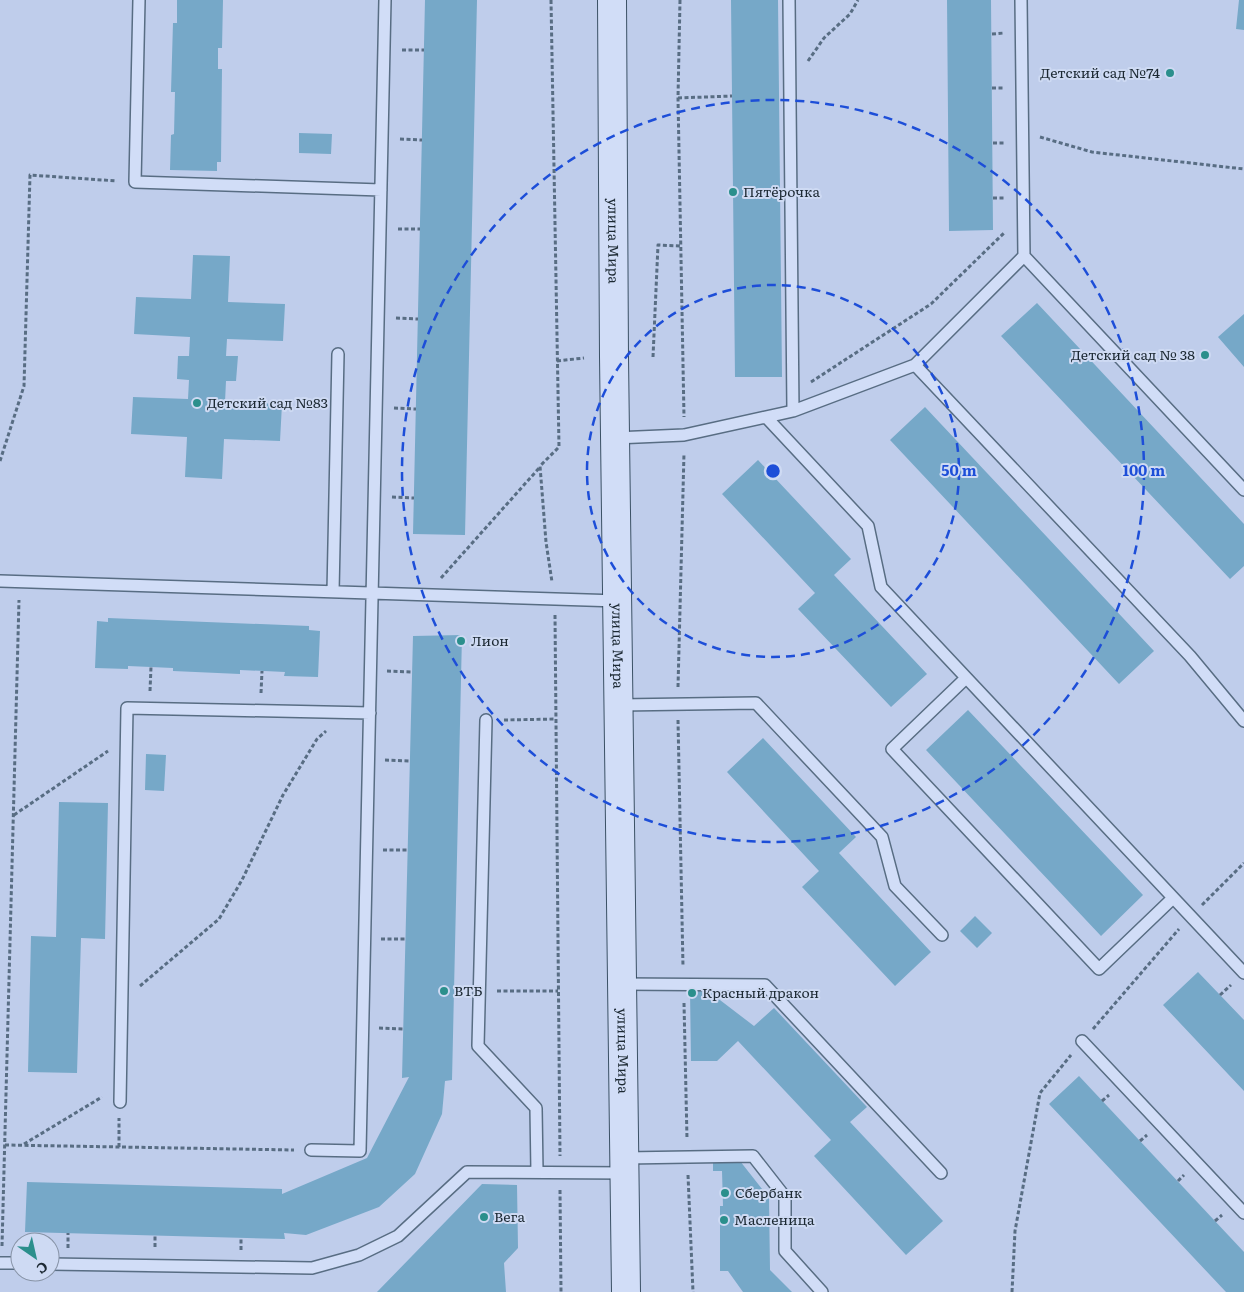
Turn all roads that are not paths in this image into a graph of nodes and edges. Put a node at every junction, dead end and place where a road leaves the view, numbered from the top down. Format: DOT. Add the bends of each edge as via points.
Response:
graph roads {
  1 [pos="139,0"];
  2 [pos="385,0"];
  3 [pos="612,0"];
  4 [pos="789,0"];
  5 [pos="1021,0"];
  6 [pos="381,190"];
  7 [pos="1024,256"];
  8 [pos="338,354"];
  9 [pos="915,365"];
  10 [pos="793,411"];
  11 [pos="766,417"];
  12 [pos="616,438"];
  13 [pos="1244,490"];
  14 [pos="0,581"];
  15 [pos="333,592"];
  16 [pos="372,593"];
  17 [pos="618,601"];
  18 [pos="966,678"];
  19 [pos="620,705"];
  20 [pos="370,713"];
  21 [pos="486,720"];
  22 [pos="1244,721"];
  23 [pos="1173,898"];
  24 [pos="942,936"];
  25 [pos="1244,973"];
  26 [pos="621,984"];
  27 [pos="1082,1041"];
  28 [pos="120,1102"];
  29 [pos="311,1150"];
  30 [pos="625,1166"];
  31 [pos="537,1172"];
  32 [pos="940,1173"];
  33 [pos="1244,1213"];
  34 [pos="60,1264"];
  35 [pos="626,1292"];
  36 [pos="822,1292"];
  1 -- 6 [label="lane" via="136,182"];
  2 -- 6 [label="lane"];
  3 -- 12 [label="main road, улица Мира"];
  4 -- 10 [label="lane"];
  5 -- 7 [label="lane"];
  6 -- 16 [label="lane"];
  7 -- 9 [label="lane"];
  7 -- 13 [label="lane"];
  8 -- 15 [label="lane"];
  9 -- 10 [label="lane"];
  9 -- 22 [label="lane" via="1190,656"];
  10 -- 11 [label="lane"];
  11 -- 12 [label="lane" via="684,435"];
  11 -- 18 [label="lane" via="868,526 880,587"];
  12 -- 17 [label="main road, улица Мира"];
  14 -- 15 [label="lane"];
  15 -- 16 [label="lane"];
  16 -- 17 [label="lane"];
  16 -- 20 [label="lane"];
  17 -- 19 [label="main road, улица Мира"];
  18 -- 23 [label="lane"];
  18 -- 23 [label="lane" via="892,749 905,764 1099,969"];
  19 -- 24 [label="lane" via="756,703 882,837 895,886"];
  19 -- 26 [label="main road, улица Мира"];
  20 -- 28 [label="lane" via="127,708"];
  20 -- 29 [label="lane" via="360,1151"];
  21 -- 31 [label="lane" via="478,1046 536,1108"];
  23 -- 25 [label="lane"];
  26 -- 30 [label="main road, улица Мира"];
  26 -- 32 [label="lane" via="765,985"];
  27 -- 33 [label="lane"];
  30 -- 31 [label="lane"];
  30 -- 35 [label="main road, улица Мира"];
  30 -- 36 [label="lane" via="687,1157 753,1156 784,1197 785,1251"];
  31 -- 34 [label="lane" via="467,1172 398,1236 359,1255 312,1268"];
}
